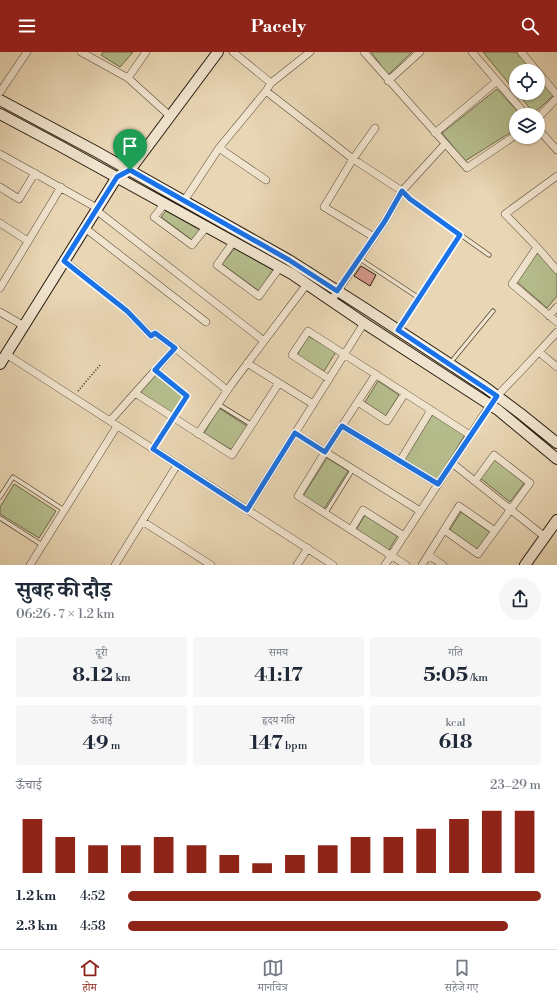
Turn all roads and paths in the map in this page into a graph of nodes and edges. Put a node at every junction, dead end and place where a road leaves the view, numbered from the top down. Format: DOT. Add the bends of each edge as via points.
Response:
graph roads {
  1 [pos="27,52"];
  2 [pos="81,52"];
  3 [pos="146,52"];
  4 [pos="218,52"];
  5 [pos="234,52"];
  6 [pos="310,52"];
  7 [pos="364,52"];
  8 [pos="420,52"];
  9 [pos="472,52"];
  10 [pos="521,52"];
  11 [pos="94,55"];
  12 [pos="531,64"];
  13 [pos="128,78"];
  14 [pos="545,80"];
  15 [pos="388,81"];
  16 [pos="497,82"];
  17 [pos="271,83"];
  18 [pos="266,91"];
  19 [pos="0,92"];
  20 [pos="557,95"];
  21 [pos="557,98"];
  22 [pos="0,100"];
  23 [pos="520,108"];
  24 [pos="545,111"];
  25 [pos="0,114"];
  26 [pos="170,116"];
  27 [pos="374,128"];
  28 [pos="435,133"];
  29 [pos="545,137"];
  30 [pos="509,140"];
  31 [pos="445,144"];
  32 [pos="219,148"];
  33 [pos="557,150"];
  34 [pos="0,154"];
  35 [pos="353,159"];
  36 [pos="130,170"];
  37 [pos="35,173"];
  38 [pos="557,176"];
  39 [pos="117,177"];
  40 [pos="266,180"];
  41 [pos="0,187"];
  42 [pos="61,187"];
  43 [pos="402,191"];
  44 [pos="184,201"];
  45 [pos="165,203"];
  46 [pos="97,209"];
  47 [pos="0,223"];
  48 [pos="207,226"];
  49 [pos="85,228"];
  50 [pos="460,235"];
  51 [pos="374,238"];
  52 [pos="28,241"];
  53 [pos="234,241"];
  54 [pos="537,247"];
  55 [pos="489,255"];
  56 [pos="360,258"];
  57 [pos="64,261"];
  58 [pos="280,267"];
  59 [pos="557,270"];
  60 [pos="307,284"];
  61 [pos="0,288"];
  62 [pos="337,291"];
  63 [pos="419,298"];
  64 [pos="331,301"];
  65 [pos="557,307"];
  66 [pos="493,310"];
  67 [pos="0,312"];
  68 [pos="549,316"];
  69 [pos="206,322"];
  70 [pos="557,322"];
  71 [pos="364,323"];
  72 [pos="24,326"];
  73 [pos="398,330"];
  74 [pos="557,332"];
  75 [pos="391,340"];
  76 [pos="264,341"];
  77 [pos="175,348"];
  78 [pos="539,352"];
  79 [pos="6,354"];
  80 [pos="344,354"];
  81 [pos="247,363"];
  82 [pos="0,364"];
  83 [pos="101,364"];
  84 [pos="450,364"];
  85 [pos="557,367"];
  86 [pos="155,370"];
  87 [pos="376,374"];
  88 [pos="442,374"];
  89 [pos="329,379"];
  90 [pos="279,383"];
  91 [pos="228,390"];
  92 [pos="135,393"];
  93 [pos="405,393"];
  94 [pos="497,396"];
  95 [pos="73,397"];
  96 [pos="358,402"];
  97 [pos="218,404"];
  98 [pos="313,404"];
  99 [pos="490,405"];
  100 [pos="431,410"];
  101 [pos="173,417"];
  102 [pos="110,421"];
  103 [pos="252,425"];
  104 [pos="117,426"];
  105 [pos="342,426"];
  106 [pos="295,433"];
  107 [pos="198,434"];
  108 [pos="470,435"];
  109 [pos="557,443"];
  110 [pos="153,449"];
  111 [pos="325,452"];
  112 [pos="557,459"];
  113 [pos="400,461"];
  114 [pos="452,463"];
  115 [pos="178,465"];
  116 [pos="353,469"];
  117 [pos="475,482"];
  118 [pos="438,484"];
  119 [pos="0,497"];
  120 [pos="64,510"];
  121 [pos="247,510"];
  122 [pos="511,510"];
  123 [pos="420,511"];
  124 [pos="325,514"];
  125 [pos="0,518"];
  126 [pos="557,520"];
  127 [pos="142,521"];
  128 [pos="351,530"];
  129 [pos="444,530"];
  130 [pos="495,531"];
  131 [pos="404,536"];
  132 [pos="545,537"];
  133 [pos="42,546"];
  134 [pos="308,548"];
  135 [pos="391,555"];
  136 [pos="428,555"];
  137 [pos="30,565"];
  138 [pos="115,565"];
  139 [pos="211,565"];
  140 [pos="297,565"];
  141 [pos="333,565"];
  142 [pos="385,565"];
  143 [pos="406,565"];
  144 [pos="422,565"];
  145 [pos="442,565"];
  146 [pos="525,565"];
  1 -- 19 [label="street"];
  2 -- 11 [label="street"];
  3 -- 13 [label="street"];
  4 -- 26 [label="street"];
  5 -- 17 [label="street"];
  6 -- 17 [label="street"];
  7 -- 15 [label="street"];
  8 -- 15 [label="street"];
  9 -- 16 [label="street"];
  10 -- 12 [label="street"];
  11 -- 13 [label="street"];
  13 -- 26 [label="street"];
  14 -- 20 [label="street"];
  15 -- 28 [label="street"];
  16 -- 23 [label="street"];
  16 -- 28 [label="street"];
  17 -- 18 [label="street"];
  18 -- 32 [label="street"];
  18 -- 35 [label="street"];
  21 -- 24 [label="street"];
  22 -- 36 [label="street"];
  25 -- 39 [label="street"];
  26 -- 36 [label="street"];
  27 -- 35 [label="street"];
  28 -- 31 [label="street"];
  29 -- 33 [label="street"];
  30 -- 31 [label="street" via="467,168"];
  31 -- 43 [label="street"];
  32 -- 40 [label="street"];
  32 -- 44 [label="street"];
  34 -- 37 [label="street"];
  35 -- 43 [label="street"];
  35 -- 51 [label="street" via="324,208"];
  36 -- 39 [label="street"];
  36 -- 44 [label="street"];
  37 -- 41 [label="street" via="19,199"];
  37 -- 42 [label="street"];
  38 -- 54 [label="street" via="505,214"];
  39 -- 45 [label="street"];
  39 -- 46 [label="street"];
  42 -- 46 [label="street"];
  42 -- 52 [label="street"];
  43 -- 50 [label="lane"];
  43 -- 51 [label="street"];
  44 -- 62 [label="street" via="289,260"];
  45 -- 48 [label="street"];
  45 -- 48 [label="street" via="154,217 192,246"];
  46 -- 49 [label="street"];
  46 -- 76 [label="street"];
  47 -- 52 [label="street"];
  48 -- 53 [label="street"];
  49 -- 57 [label="street"];
  49 -- 69 [label="street"];
  50 -- 55 [label="lane"];
  50 -- 63 [label="lane"];
  51 -- 56 [label="street"];
  52 -- 61 [label="street"];
  53 -- 58 [label="street"];
  53 -- 58 [label="street" via="217,265 259,296"];
  54 -- 59 [label="street"];
  54 -- 68 [label="street" via="512,284"];
  56 -- 62 [label="street"];
  56 -- 63 [label="lane"];
  57 -- 72 [label="street"];
  57 -- 77 [label="street" via="127,311 151,336 155,333"];
  58 -- 60 [label="street"];
  60 -- 64 [label="street"];
  60 -- 76 [label="street"];
  62 -- 64 [label="street"];
  62 -- 73 [label="street"];
  63 -- 73 [label="lane"];
  64 -- 71 [label="street"];
  65 -- 68 [label="street"];
  66 -- 84 [label="lane"];
  67 -- 72 [label="street"];
  68 -- 70 [label="street"];
  71 -- 75 [label="street"];
  71 -- 80 [label="street"];
  72 -- 79 [label="street"];
  73 -- 75 [label="street"];
  73 -- 84 [label="street"];
  74 -- 78 [label="street"];
  75 -- 88 [label="street"];
  76 -- 81 [label="street"];
  77 -- 86 [label="street"];
  77 -- 91 [label="street"];
  78 -- 85 [label="street"];
  78 -- 94 [label="street"];
  79 -- 82 [label="street"];
  79 -- 95 [label="street"];
  80 -- 87 [label="street"];
  80 -- 89 [label="street"];
  80 -- 89 [label="street" via="308,331 292,356"];
  81 -- 90 [label="street"];
  81 -- 91 [label="street"];
  83 -- 95 [label="path"];
  84 -- 88 [label="street"];
  84 -- 94 [label="street"];
  86 -- 92 [label="street"];
  86 -- 101 [label="lane" via="187,396"];
  87 -- 93 [label="street"];
  87 -- 96 [label="street"];
  88 -- 99 [label="street"];
  89 -- 98 [label="street"];
  90 -- 98 [label="street"];
  90 -- 103 [label="street"];
  91 -- 97 [label="street"];
  92 -- 101 [label="street"];
  92 -- 102 [label="street"];
  93 -- 96 [label="street" via="387,421"];
  93 -- 100 [label="street"];
  94 -- 99 [label="street"];
  94 -- 109 [label="street"];
  95 -- 102 [label="street"];
  96 -- 105 [label="street"];
  97 -- 103 [label="lane"];
  97 -- 107 [label="street"];
  98 -- 106 [label="street"];
  99 -- 108 [label="street"];
  99 -- 112 [label="street"];
  100 -- 108 [label="street"];
  100 -- 113 [label="street"];
  101 -- 107 [label="street"];
  101 -- 110 [label="lane"];
  102 -- 104 [label="street"];
  103 -- 107 [label="street" via="232,455"];
  104 -- 110 [label="street"];
  104 -- 120 [label="street"];
  105 -- 111 [label="street"];
  105 -- 113 [label="street"];
  106 -- 111 [label="street"];
  106 -- 121 [label="street"];
  108 -- 114 [label="street"];
  110 -- 115 [label="street"];
  111 -- 116 [label="street"];
  111 -- 124 [label="street" via="298,496"];
  113 -- 118 [label="street"];
  114 -- 117 [label="street"];
  114 -- 118 [label="street"];
  115 -- 121 [label="street"];
  115 -- 127 [label="street"];
  116 -- 123 [label="street"];
  116 -- 124 [label="lane"];
  117 -- 122 [label="street"];
  117 -- 122 [label="street" via="494,455 530,483"];
  118 -- 123 [label="street"];
  119 -- 120 [label="lane" via="13,477"];
  120 -- 133 [label="street"];
  121 -- 134 [label="street"];
  122 -- 130 [label="street"];
  122 -- 132 [label="street"];
  123 -- 131 [label="street"];
  124 -- 128 [label="street"];
  125 -- 133 [label="lane"];
  126 -- 132 [label="street"];
  127 -- 138 [label="street"];
  127 -- 139 [label="street"];
  128 -- 131 [label="street" via="363,510"];
  128 -- 135 [label="street"];
  129 -- 130 [label="street" via="478,554"];
  129 -- 130 [label="street" via="460,506"];
  129 -- 136 [label="street"];
  131 -- 135 [label="street"];
  132 -- 146 [label="street"];
  133 -- 137 [label="street"];
  134 -- 140 [label="street"];
  134 -- 141 [label="street"];
  135 -- 142 [label="street"];
  135 -- 143 [label="street"];
  136 -- 144 [label="street"];
  136 -- 145 [label="street"];
}
